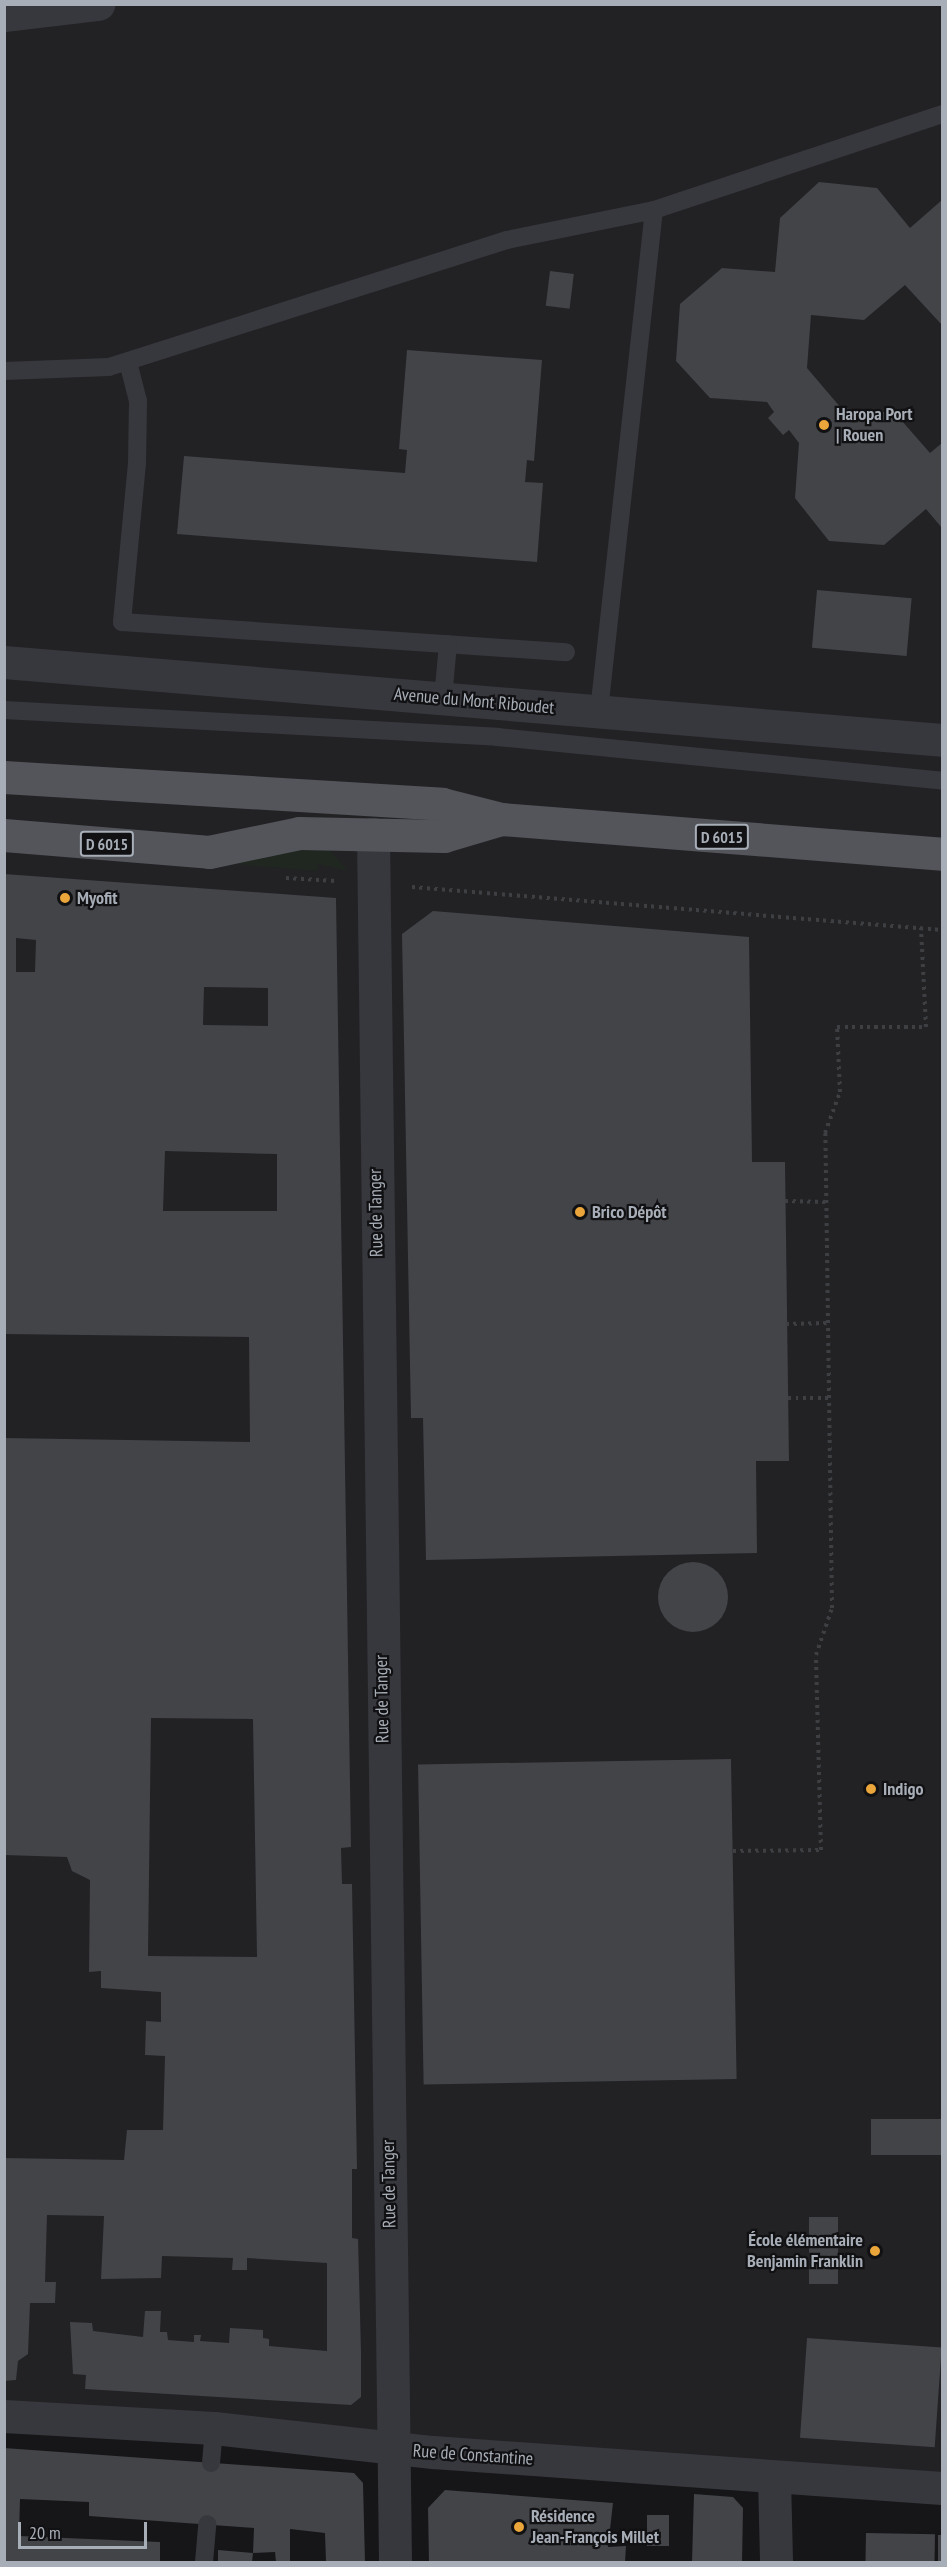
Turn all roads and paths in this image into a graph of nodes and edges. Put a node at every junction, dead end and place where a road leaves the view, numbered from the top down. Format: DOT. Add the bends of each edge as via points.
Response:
graph roads {
  1 [pos="98,4"];
  2 [pos="4,15"];
  3 [pos="942,114"];
  4 [pos="654,210"];
  5 [pos="128,362"];
  6 [pos="4,371"];
  7 [pos="448,644"];
  8 [pos="566,652"];
  9 [pos="4,662"];
  10 [pos="442,698"];
  11 [pos="4,710"];
  12 [pos="599,711"];
  13 [pos="942,740"];
  14 [pos="4,777"];
  15 [pos="942,780"];
  16 [pos="501,819"];
  17 [pos="373,834"];
  18 [pos="4,835"];
  19 [pos="942,854"];
  20 [pos="409,887"];
  21 [pos="921,928"];
  22 [pos="942,930"];
  23 [pos="785,1201"];
  24 [pos="827,1202"];
  25 [pos="828,1323"];
  26 [pos="786,1324"];
  27 [pos="788,1398"];
  28 [pos="829,1398"];
  29 [pos="733,1851"];
  30 [pos="4,2416"];
  31 [pos="214,2428"];
  32 [pos="392,2449"];
  33 [pos="211,2463"];
  34 [pos="774,2478"];
  35 [pos="942,2488"];
  36 [pos="207,2524"];
  37 [pos="204,2562"];
  38 [pos="395,2562"];
  39 [pos="776,2562"];
  1 -- 2 [label="street"];
  3 -- 4 [label="lane"];
  4 -- 5 [label="lane" via="507,240"];
  4 -- 12 [label="lane"];
  5 -- 6 [label="lane" via="109,367"];
  5 -- 7 [label="lane" via="138,401 137,463 122,622"];
  7 -- 8 [label="lane"];
  7 -- 10 [label="lane"];
  9 -- 10 [label="street, Avenue du Mont Riboudet"];
  10 -- 12 [label="street, Avenue du Mont Riboudet"];
  11 -- 15 [label="lane" via="497,737"];
  12 -- 13 [label="street, Avenue du Mont Riboudet"];
  14 -- 16 [label="main road, D 6015" via="442,804"];
  16 -- 17 [label="main road, D 6015" via="444,836"];
  16 -- 19 [label="main road, D 6015"];
  17 -- 18 [label="main road, D 6015" via="299,833 209,852"];
  17 -- 32 [label="street, Rue de Tanger"];
  20 -- 21 [label="path"];
  21 -- 22 [label="path"];
  21 -- 24 [label="path" via="926,1027 837,1027 840,1092 825,1133"];
  23 -- 24 [label="path"];
  24 -- 25 [label="path"];
  25 -- 26 [label="path"];
  25 -- 28 [label="path"];
  27 -- 28 [label="path"];
  28 -- 29 [label="path" via="832,1608 816,1655 821,1850"];
  30 -- 31 [label="street, Rue de Constantine"];
  31 -- 32 [label="street, Rue de Constantine"];
  31 -- 33 [label="lane"];
  32 -- 34 [label="street, Rue de Constantine"];
  32 -- 38 [label="street, Rue de Tanger"];
  34 -- 35 [label="street, Rue de Constantine"];
  34 -- 39 [label="street"];
  36 -- 37 [label="lane"];
}
